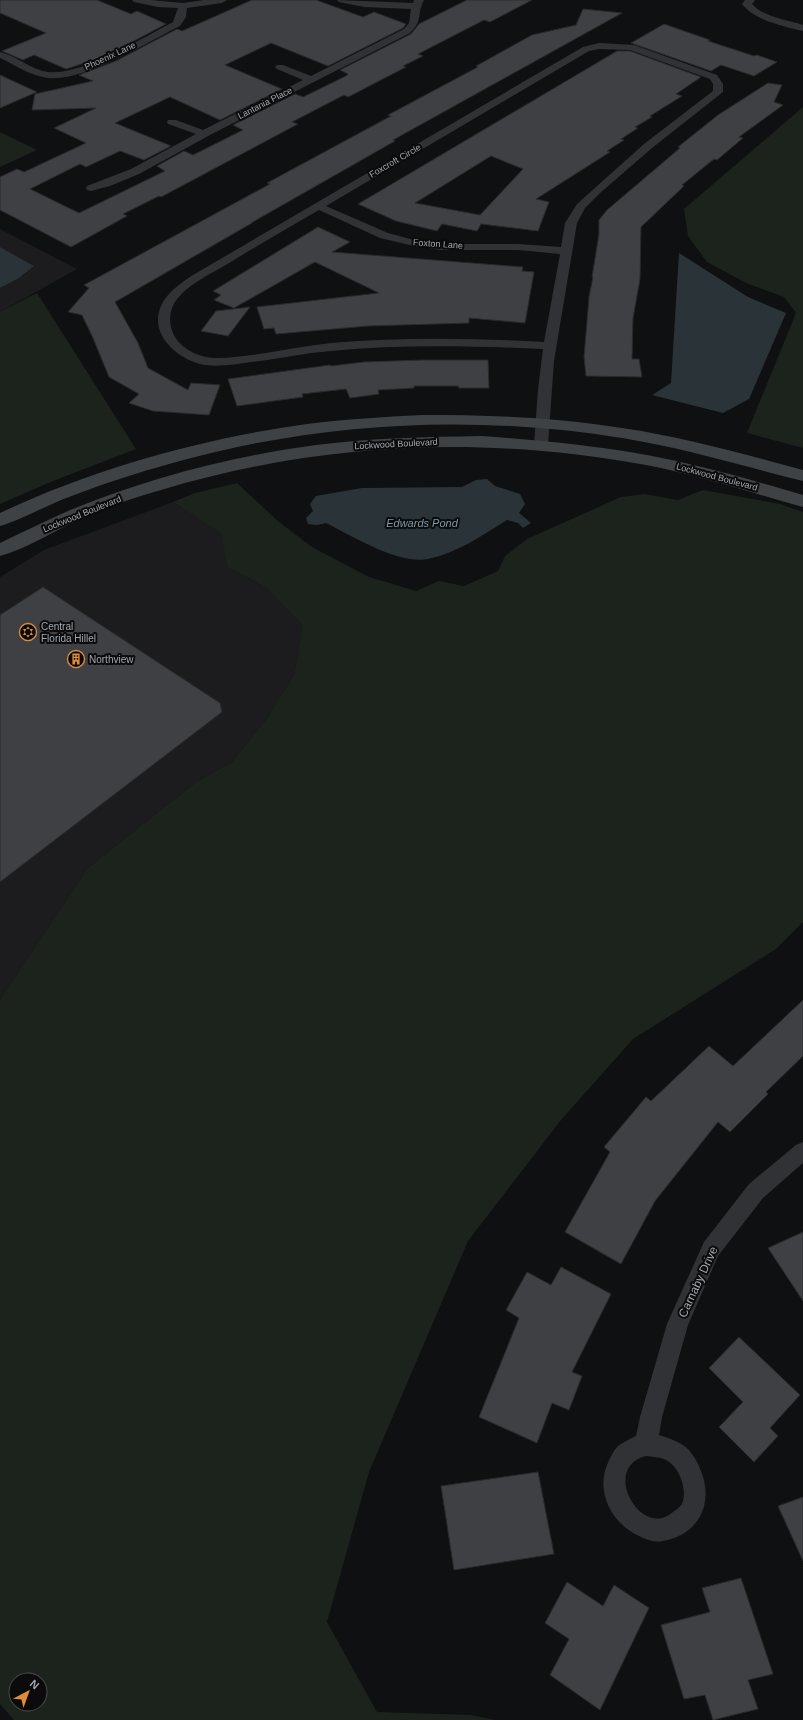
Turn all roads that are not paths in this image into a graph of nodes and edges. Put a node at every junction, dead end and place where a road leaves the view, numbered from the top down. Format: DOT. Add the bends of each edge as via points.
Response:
graph roads {
  1 [pos="138,0"];
  2 [pos="222,0"];
  3 [pos="342,0"];
  4 [pos="750,0"];
  5 [pos="417,3"];
  6 [pos="183,6"];
  7 [pos="803,28"];
  8 [pos="0,55"];
  9 [pos="280,67"];
  10 [pos="310,79"];
  11 [pos="172,122"];
  12 [pos="204,134"];
  13 [pos="90,188"];
  14 [pos="318,206"];
  15 [pos="566,251"];
  16 [pos="548,346"];
  17 [pos="541,423"];
  18 [pos="541,445"];
  19 [pos="803,476"];
  20 [pos="49,498"];
  21 [pos="803,501"];
  22 [pos="66,519"];
  23 [pos="0,520"];
  24 [pos="0,550"];
  25 [pos="803,1151"];
  26 [pos="646,1445"];
  1 -- 6 [label="street"];
  2 -- 6 [label="street"];
  3 -- 5 [label="street" via="364,4"];
  4 -- 7 [label="street" via="746,4 748,8 757,13"];
  5 -- 10 [label="street, Lantania Place" via="414,24 406,31"];
  6 -- 8 [label="street, Phoenix Lane" via="177,24 90,67 68,73 48,75"];
  9 -- 10 [label="street"];
  10 -- 12 [label="street, Lantania Place"];
  11 -- 12 [label="street"];
  12 -- 13 [label="street, Lantania Place" via="120,178"];
  14 -- 15 [label="street, Foxton Lane" via="384,236 414,243"];
  14 -- 15 [label="street, Foxcroft Circle" via="586,49 599,46 631,47 714,77 718,84 718,92 648,146 581,206 571,223"];
  14 -- 16 [label="street, Foxcroft Circle" via="197,277 178,291 166,307 163,324 172,343 185,354 203,361 232,361 330,347 387,344 455,342"];
  15 -- 16 [label="street, Foxcroft Circle"];
  16 -- 17 [label="street, Foxcroft Circle"];
  17 -- 18 [label="street, Foxcroft Circle"];
  17 -- 19 [label="main road" via="656,439"];
  17 -- 20 [label="main road" via="451,419 389,421 336,425 260,436 180,454 102,478"];
  18 -- 21 [label="main road, Lockwood Boulevard" via="646,460"];
  18 -- 22 [label="main road, Lockwood Boulevard" via="462,441 417,442 273,457 148,488"];
  20 -- 22 [label="main road"];
  20 -- 23 [label="main road"];
  22 -- 24 [label="main road, Lockwood Boulevard"];
  25 -- 26 [label="street, Carnaby Drive" via="756,1191 711,1249 678,1324 651,1417"];
}
